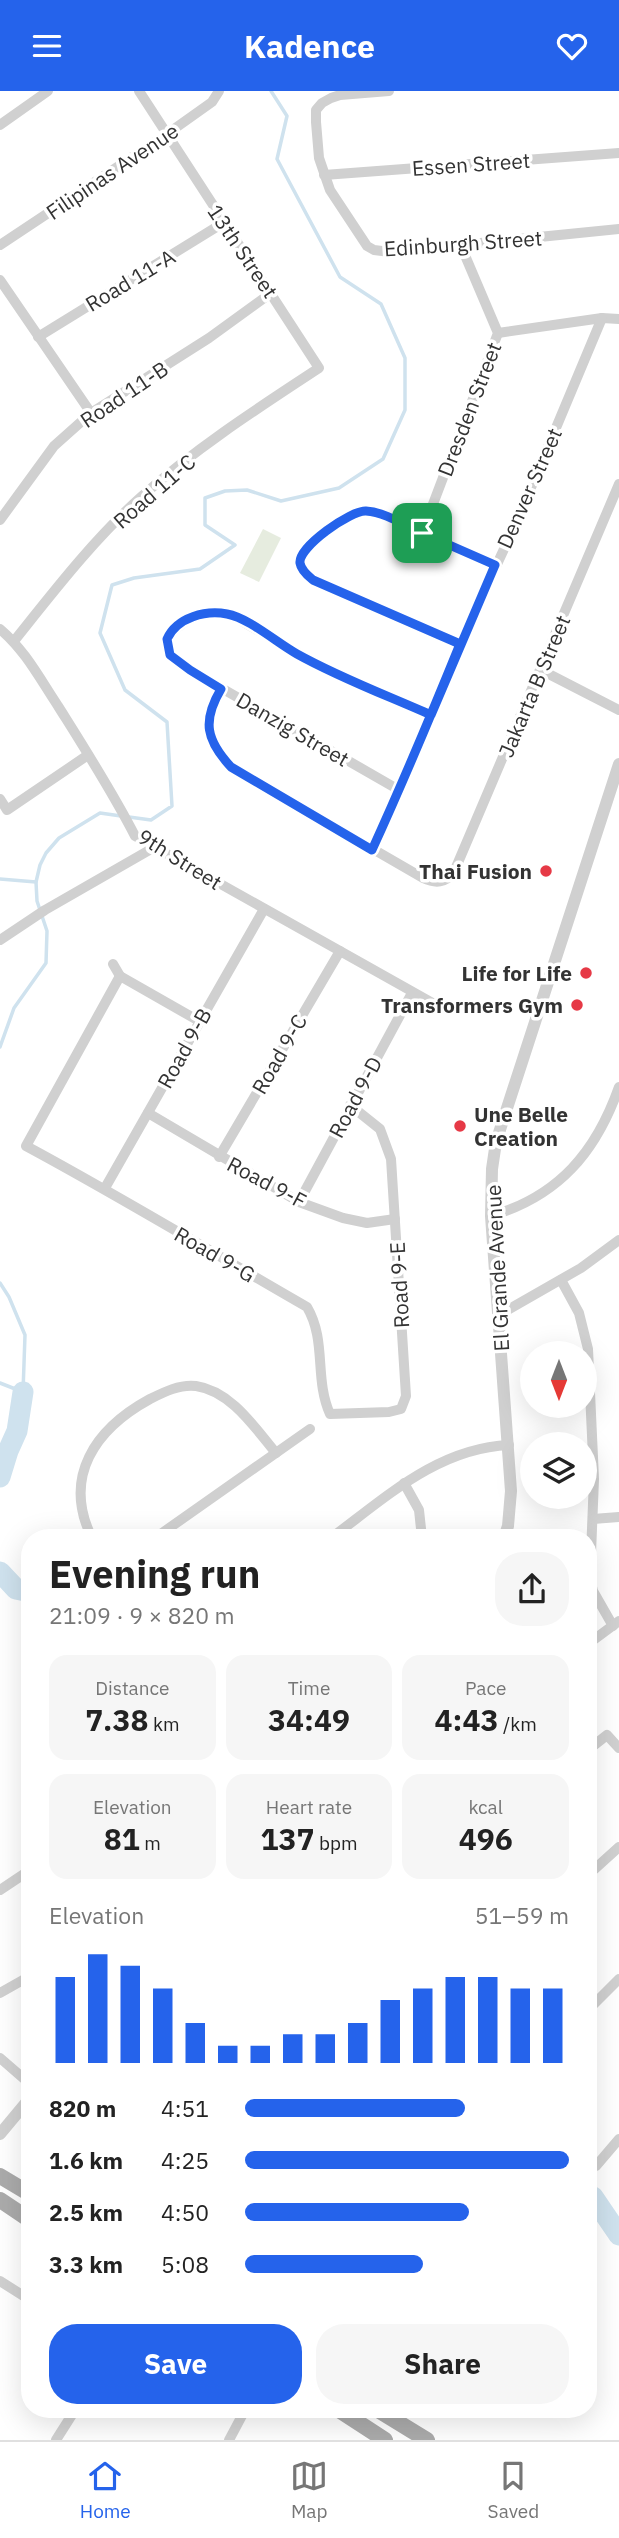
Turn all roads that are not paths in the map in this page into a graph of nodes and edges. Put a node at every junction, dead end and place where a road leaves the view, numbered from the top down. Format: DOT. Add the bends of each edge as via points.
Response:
graph roads {
  1 [pos="48,91"];
  2 [pos="139,91"];
  3 [pos="219,91"];
  4 [pos="389,91"];
  5 [pos="0,125"];
  6 [pos="167,134"];
  7 [pos="619,153"];
  8 [pos="324,175"];
  9 [pos="223,223"];
  10 [pos="619,229"];
  11 [pos="0,245"];
  12 [pos="461,246"];
  13 [pos="0,280"];
  14 [pos="271,293"];
  15 [pos="602,318"];
  16 [pos="619,319"];
  17 [pos="498,333"];
  18 [pos="38,337"];
  19 [pos="319,368"];
  20 [pos="91,413"];
  21 [pos="619,484"];
  22 [pos="0,520"];
  23 [pos="422,533"];
  24 [pos="495,565"];
  25 [pos="0,629"];
  26 [pos="14,641"];
  27 [pos="460,644"];
  28 [pos="541,670"];
  29 [pos="221,689"];
  30 [pos="619,710"];
  31 [pos="431,715"];
  32 [pos="89,755"];
  33 [pos="619,764"];
  34 [pos="399,790"];
  35 [pos="0,799"];
  36 [pos="153,848"];
  37 [pos="372,850"];
  38 [pos="264,909"];
  39 [pos="0,940"];
  40 [pos="340,951"];
  41 [pos="113,964"];
  42 [pos="120,976"];
  43 [pos="412,993"];
  44 [pos="438,1006"];
  45 [pos="199,1021"];
  46 [pos="619,1087"];
  47 [pos="350,1105"];
  48 [pos="148,1113"];
  49 [pos="219,1157"];
  50 [pos="105,1188"];
  51 [pos="299,1202"];
  52 [pos="491,1216"];
  53 [pos="395,1219"];
  54 [pos="619,1240"];
  55 [pos="561,1280"];
  56 [pos="499,1315"];
  57 [pos="330,1414"];
  58 [pos="310,1429"];
  59 [pos="509,1445"];
  60 [pos="276,1453"];
  61 [pos="404,1483"];
  62 [pos="619,1517"];
  63 [pos="593,1519"];
  64 [pos="89,1529"];
  65 [pos="168,1529"];
  66 [pos="343,1529"];
  67 [pos="422,1529"];
  68 [pos="507,1529"];
  69 [pos="592,1529"];
  70 [pos="597,1597"];
  71 [pos="616,1623"];
  72 [pos="597,1637"];
  73 [pos="597,1742"];
  74 [pos="619,1748"];
  75 [pos="619,1847"];
  76 [pos="597,1867"];
  77 [pos="21,1876"];
  78 [pos="0,1890"];
  79 [pos="619,1979"];
  80 [pos="21,1981"];
  81 [pos="0,1993"];
  82 [pos="597,2001"];
  83 [pos="0,2058"];
  84 [pos="21,2076"];
  85 [pos="21,2109"];
  86 [pos="0,2134"];
  87 [pos="619,2139"];
  88 [pos="597,2165"];
  89 [pos="0,2176"];
  90 [pos="21,2189"];
  91 [pos="0,2200"];
  92 [pos="21,2214"];
  93 [pos="0,2281"];
  94 [pos="21,2294"];
  95 [pos="70,2418"];
  96 [pos="241,2418"];
  97 [pos="351,2418"];
  98 [pos="391,2418"];
  99 [pos="56,2440"];
  100 [pos="229,2440"];
  101 [pos="385,2440"];
  102 [pos="427,2440"];
  1 -- 5 [label="street"];
  2 -- 6 [label="street, 13th Street"];
  3 -- 6 [label="street, Filipinas Avenue" via="212,102"];
  4 -- 8 [label="street, Edinburgh Street" via="340,95 316,110"];
  6 -- 9 [label="street, 13th Street"];
  6 -- 11 [label="street, Filipinas Avenue"];
  7 -- 8 [label="street, Essen Street"];
  8 -- 12 [label="street, Edinburgh Street" via="363,241 374,250"];
  9 -- 14 [label="street, 13th Street"];
  9 -- 18 [label="street, Road 11-A"];
  10 -- 12 [label="street, Edinburgh Street"];
  12 -- 17 [label="street, Dresden Street"];
  13 -- 18 [label="street"];
  14 -- 19 [label="street, 13th Street"];
  14 -- 20 [label="street, Road 11-B"];
  15 -- 16 [label="street"];
  15 -- 17 [label="street"];
  15 -- 24 [label="street, Denver Street"];
  17 -- 23 [label="street, Dresden Street"];
  18 -- 20 [label="street"];
  19 -- 26 [label="street, Road 11-C" via="241,419 141,497 74,567"];
  20 -- 22 [label="street, Road 11-B" via="54,446"];
  21 -- 28 [label="street, Jakarta B Street"];
  23 -- 24 [label="street"];
  23 -- 27 [label="street" via="376,513 357,512 321,535 300,562 313,580"];
  24 -- 27 [label="street, Denver Street"];
  25 -- 26 [label="street, 9th Street"];
  26 -- 32 [label="street, 9th Street"];
  27 -- 31 [label="street, Denver Street"];
  28 -- 30 [label="street"];
  28 -- 37 [label="street, Jakarta B Street" via="448,879 423,878"];
  29 -- 31 [label="street, Danzig Street" via="170,655 170,633 193,616 231,615 330,671"];
  29 -- 34 [label="street, Danzig Street"];
  29 -- 37 [label="street" via="213,702 210,737 231,767"];
  31 -- 34 [label="street, Denver Street"];
  32 -- 35 [label="street" via="7,810"];
  32 -- 36 [label="street, 9th Street" via="135,836"];
  33 -- 52 [label="street, El Grande Avenue" via="496,1142"];
  34 -- 37 [label="street, Denver Street"];
  36 -- 38 [label="street, 9th Street"];
  36 -- 39 [label="street"];
  38 -- 40 [label="street, 9th Street"];
  38 -- 45 [label="street, Road 9-B"];
  40 -- 43 [label="street, 9th Street"];
  40 -- 49 [label="street, Road 9-C"];
  41 -- 42 [label="street"];
  42 -- 45 [label="street"];
  42 -- 50 [label="street, Road 9-G" via="26,1146"];
  43 -- 44 [label="street, 9th Street"];
  43 -- 47 [label="street, Road 9-D"];
  45 -- 48 [label="street, Road 9-B"];
  46 -- 52 [label="street" via="599,1133 573,1168 526,1204"];
  47 -- 51 [label="street, Road 9-D"];
  47 -- 53 [label="street, Road 9-E" via="380,1129 391,1159"];
  48 -- 49 [label="street, Road 9-F"];
  48 -- 50 [label="street, Road 9-B"];
  49 -- 51 [label="street, Road 9-F"];
  50 -- 57 [label="street, Road 9-G" via="307,1307 317,1324 322,1389"];
  51 -- 53 [label="street, Road 9-F" via="367,1223"];
  52 -- 56 [label="street, El Grande Avenue"];
  53 -- 57 [label="street, Road 9-E" via="406,1397 401,1409 389,1412"];
  54 -- 55 [label="street"];
  55 -- 56 [label="street"];
  55 -- 63 [label="street" via="579,1313 587,1349"];
  56 -- 59 [label="street, El Grande Avenue"];
  58 -- 60 [label="street"];
  59 -- 61 [label="street" via="461,1452"];
  59 -- 68 [label="street, El Grande Avenue"];
  60 -- 64 [label="street" via="223,1397 194,1385 163,1392 119,1420 90,1453 79,1492"];
  60 -- 65 [label="street"];
  61 -- 66 [label="street"];
  61 -- 67 [label="street" via="419,1510"];
  62 -- 63 [label="street"];
  63 -- 69 [label="street"];
  70 -- 71 [label="street"];
  71 -- 72 [label="street"];
  73 -- 74 [label="street" via="607,1734"];
  75 -- 76 [label="street"];
  77 -- 78 [label="street"];
  79 -- 82 [label="street"];
  80 -- 81 [label="street"];
  83 -- 84 [label="street"];
  85 -- 86 [label="street"];
  87 -- 88 [label="street"];
  89 -- 90 [label="main road"];
  91 -- 92 [label="main road"];
  93 -- 94 [label="street"];
  95 -- 99 [label="street"];
  96 -- 100 [label="street"];
  97 -- 101 [label="main road"];
  98 -- 102 [label="main road"];
}
